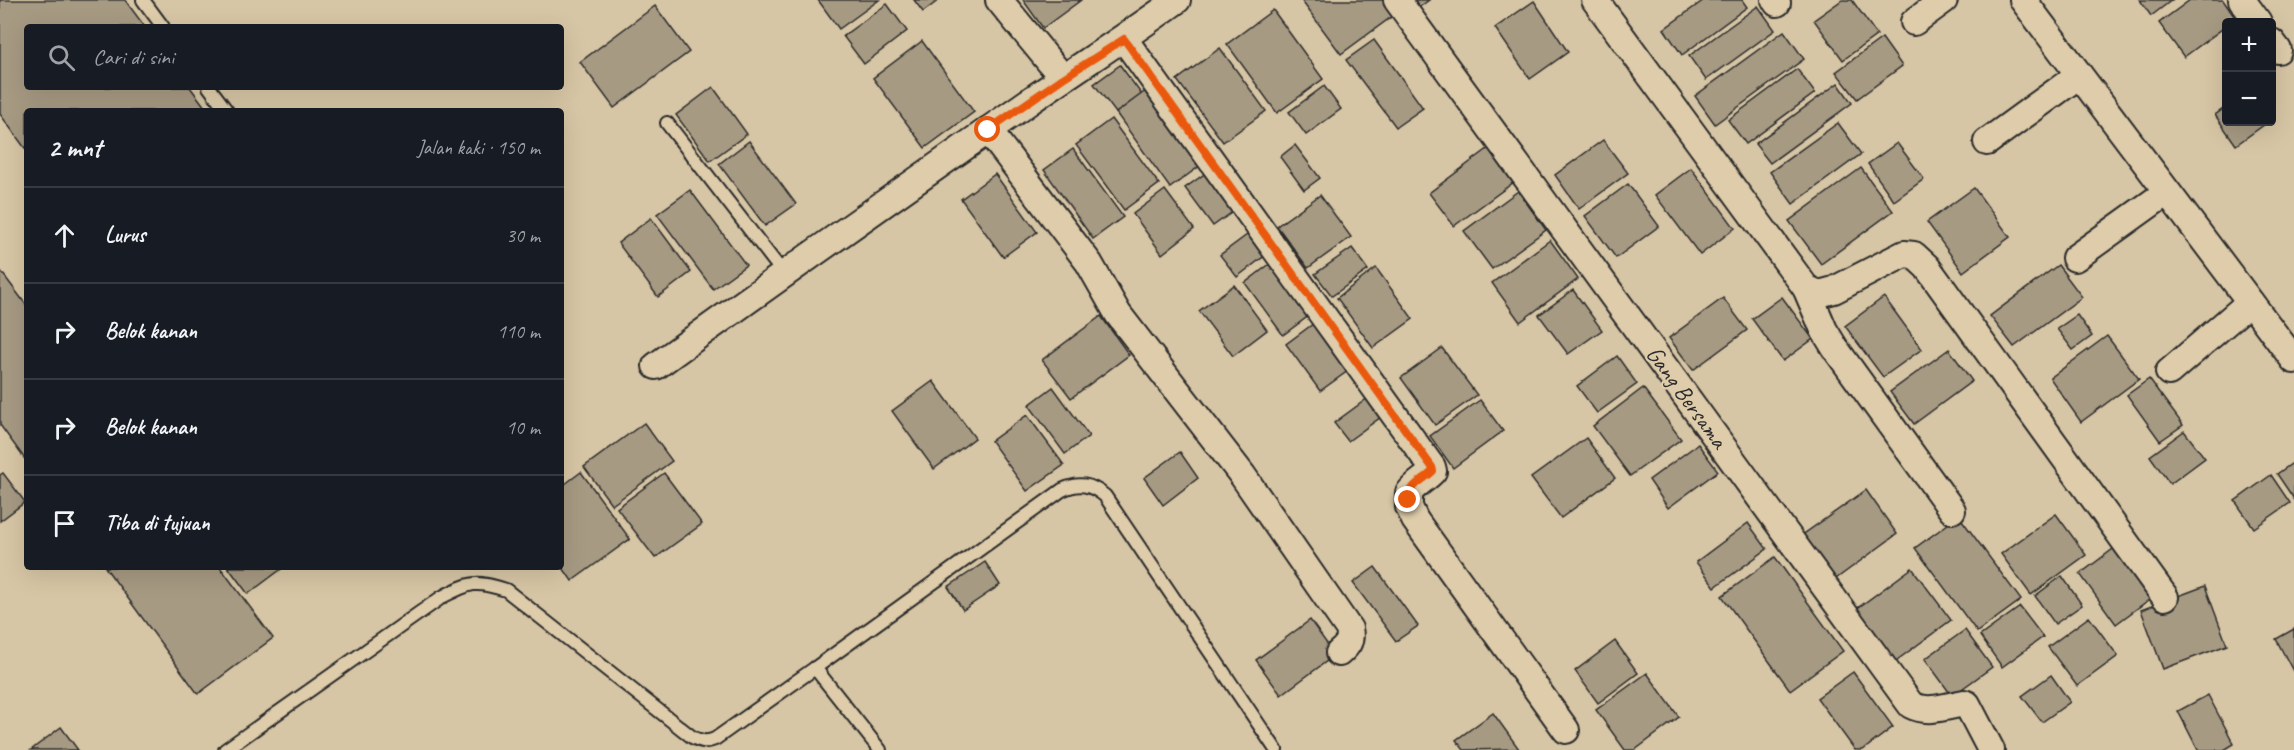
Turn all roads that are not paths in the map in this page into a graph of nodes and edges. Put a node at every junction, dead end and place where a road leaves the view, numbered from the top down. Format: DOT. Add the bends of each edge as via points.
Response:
graph roads {
  1 [pos="143,0"];
  2 [pos="999,0"];
  3 [pos="1177,0"];
  4 [pos="1397,0"];
  5 [pos="1595,0"];
  6 [pos="1944,0"];
  7 [pos="2023,0"];
  8 [pos="2242,0"];
  9 [pos="2255,18"];
  10 [pos="1914,22"];
  11 [pos="161,24"];
  12 [pos="1124,39"];
  13 [pos="2079,75"];
  14 [pos="1063,78"];
  15 [pos="211,90"];
  16 [pos="225,108"];
  17 [pos="668,123"];
  18 [pos="988,130"];
  19 [pos="1987,142"];
  20 [pos="2167,192"];
  21 [pos="2075,258"];
  22 [pos="784,274"];
  23 [pos="1806,288"];
  24 [pos="2250,302"];
  25 [pos="2294,360"];
  26 [pos="656,366"];
  27 [pos="2169,372"];
  28 [pos="1952,510"];
  29 [pos="2165,597"];
  30 [pos="1339,654"];
  31 [pos="815,668"];
  32 [pos="1566,730"];
  33 [pos="225,750"];
  34 [pos="880,750"];
  35 [pos="1276,750"];
  36 [pos="1991,750"];
  1 -- 11 [label="lane"];
  2 -- 14 [label="street"];
  3 -- 12 [label="street"];
  4 -- 36 [label="street, Gang Bersama" via="1911,705 1931,710 1967,704"];
  5 -- 23 [label="street"];
  6 -- 10 [label="street"];
  7 -- 13 [label="street"];
  8 -- 9 [label="street"];
  12 -- 14 [label="street"];
  12 -- 32 [label="street" via="1432,467 1431,474 1409,493 1414,520"];
  13 -- 19 [label="street"];
  13 -- 20 [label="street"];
  14 -- 18 [label="street"];
  15 -- 16 [label="lane"];
  17 -- 22 [label="lane"];
  18 -- 22 [label="street"];
  18 -- 30 [label="street" via="1089,263 1118,314 1243,476 1349,629 1351,637"];
  20 -- 21 [label="street"];
  20 -- 24 [label="street"];
  22 -- 26 [label="street"];
  23 -- 28 [label="street" via="1835,348"];
  23 -- 29 [label="street" via="1826,293 1904,254 1919,259"];
  24 -- 25 [label="street"];
  24 -- 27 [label="street"];
  31 -- 33 [label="lane" via="707,742 699,740 506,590 482,582 467,584 442,597"];
  31 -- 34 [label="lane"];
  31 -- 35 [label="lane" via="1062,490 1089,485 1105,496"];
}
